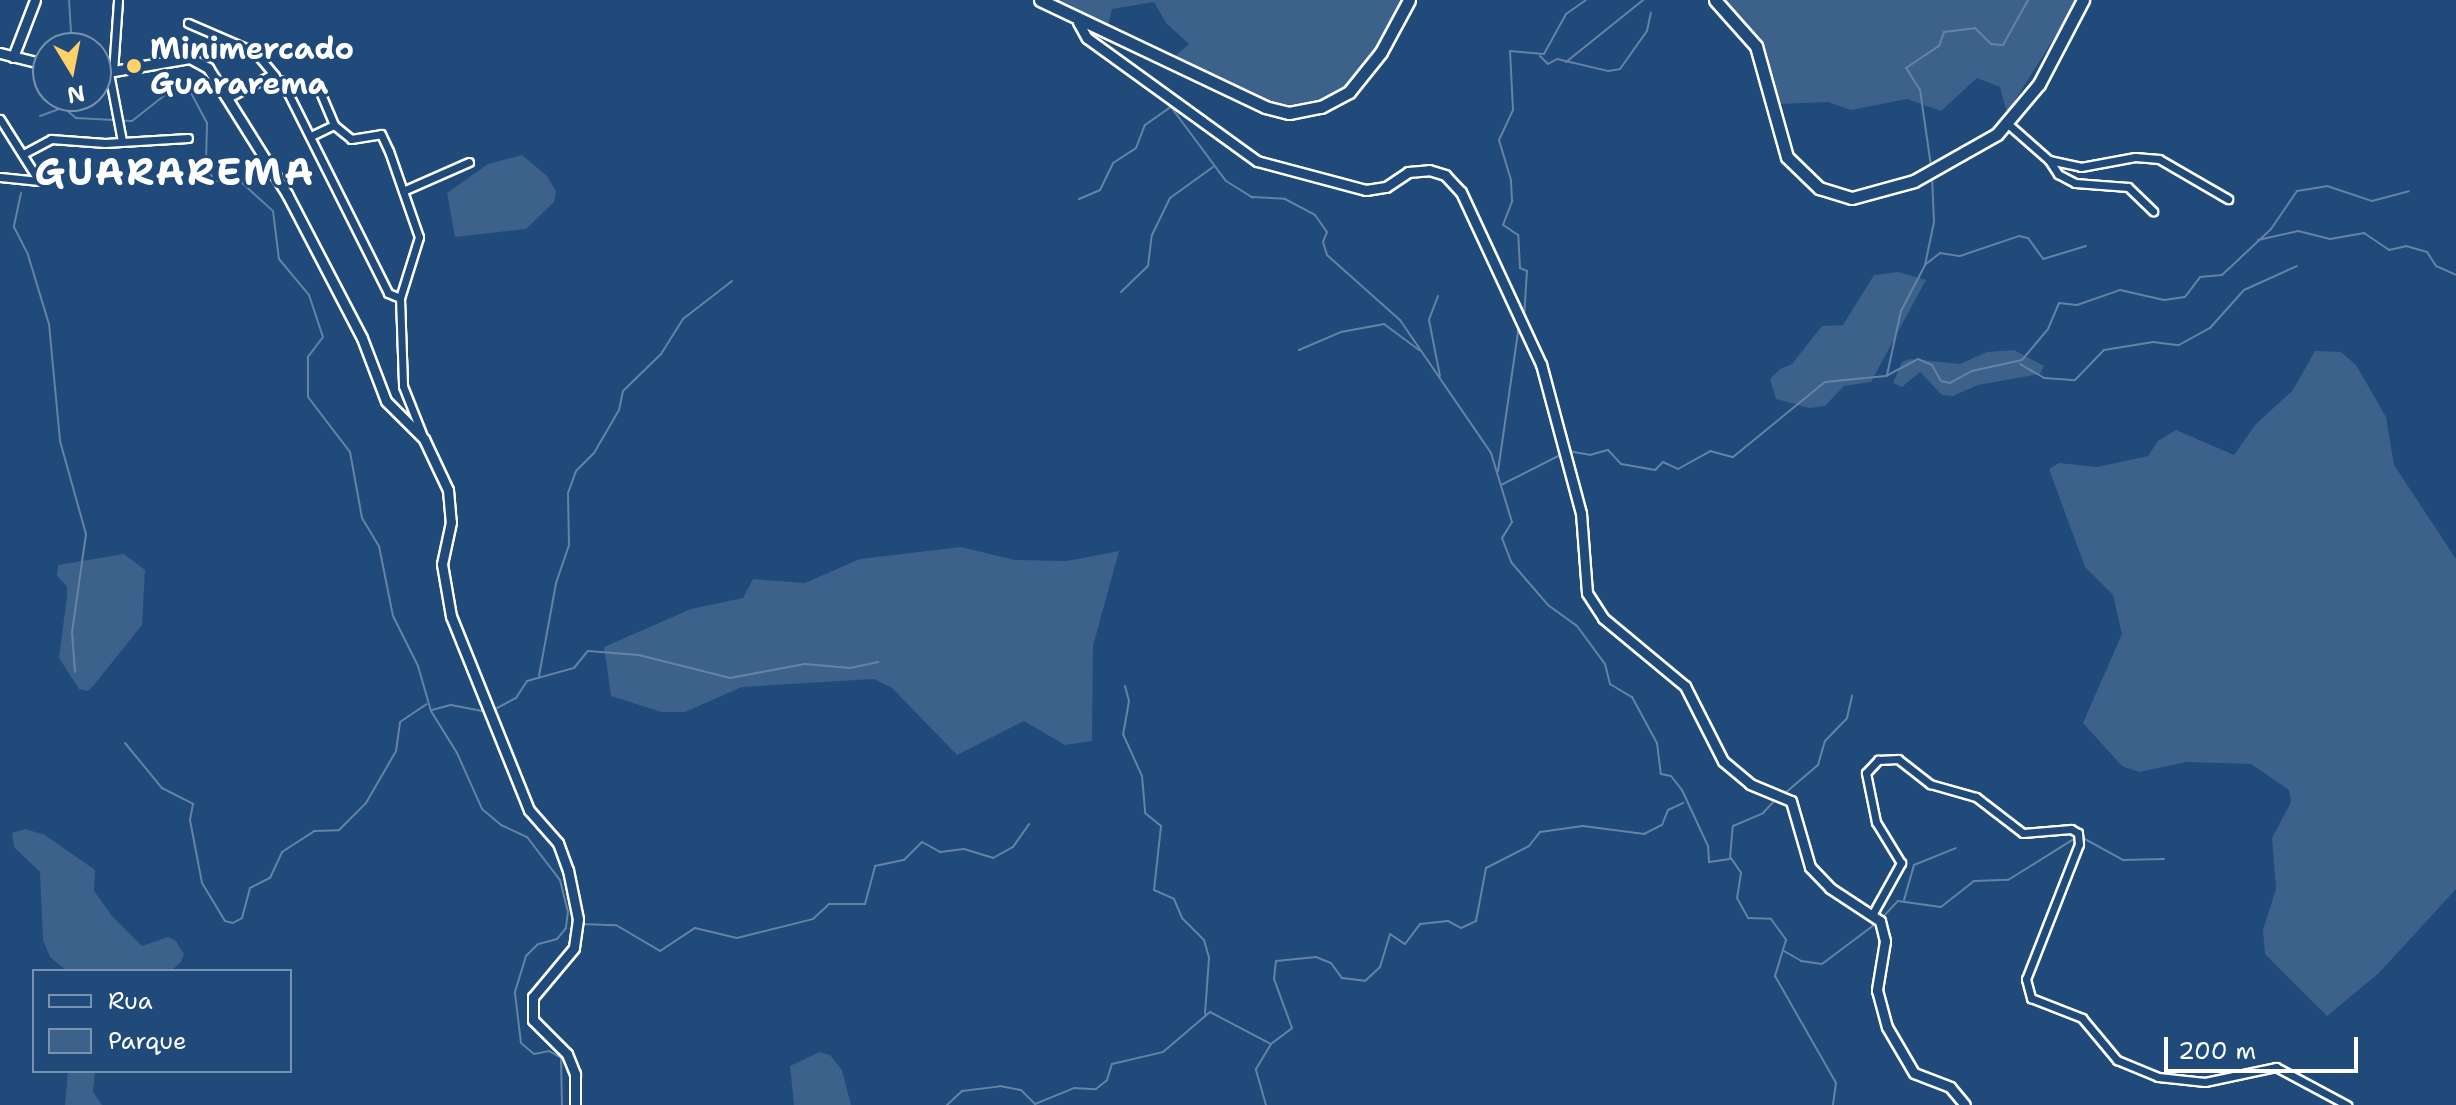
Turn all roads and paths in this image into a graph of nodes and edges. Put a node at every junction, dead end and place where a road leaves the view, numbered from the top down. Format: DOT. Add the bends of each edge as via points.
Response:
graph roads {
  1 [pos="35,0"];
  2 [pos="118,0"];
  3 [pos="1040,0"];
  4 [pos="1409,0"];
  5 [pos="1715,0"];
  6 [pos="2083,0"];
  7 [pos="1078,22"];
  8 [pos="188,23"];
  9 [pos="0,53"];
  10 [pos="13,57"];
  11 [pos="32,61"];
  12 [pos="112,62"];
  13 [pos="112,72"];
  14 [pos="275,76"];
  15 [pos="112,78"];
  16 [pos="321,94"];
  17 [pos="228,98"];
  18 [pos="0,119"];
  19 [pos="2008,124"];
  20 [pos="334,125"];
  21 [pos="311,136"];
  22 [pos="188,138"];
  23 [pos="122,141"];
  24 [pos="25,153"];
  25 [pos="2049,160"];
  26 [pos="469,162"];
  27 [pos="0,177"];
  28 [pos="403,191"];
  29 [pos="2228,199"];
  30 [pos="2153,211"];
  31 [pos="400,298"];
  32 [pos="424,439"];
  33 [pos="1872,915"];
  34 [pos="575,1105"];
  35 [pos="1965,1105"];
  36 [pos="2347,1105"];
  1 -- 10 [label="street"];
  2 -- 12 [label="street"];
  3 -- 7 [label="highway"];
  4 -- 7 [label="highway" via="1381,52 1349,92 1321,107 1289,113"];
  5 -- 19 [label="highway" via="1756,46 1787,157 1819,188 1833,194 1864,197 1914,181 1972,152"];
  6 -- 19 [label="highway" via="2039,84"];
  7 -- 33 [label="street" via="1087,38 1257,161 1366,190 1429,170 1445,175 1461,192 1541,364 1581,513 1587,593 1603,618 1685,686 1723,761 1750,784 1791,801 1810,867"];
  8 -- 14 [label="street" via="255,52"];
  9 -- 10 [label="street"];
  10 -- 11 [label="street"];
  13 -- 17 [label="street" via="190,58 202,62"];
  14 -- 17 [label="street"];
  14 -- 21 [label="street"];
  15 -- 23 [label="street"];
  16 -- 20 [label="street"];
  17 -- 32 [label="street" via="358,329 386,401"];
  18 -- 24 [label="street"];
  19 -- 25 [label="street"];
  20 -- 21 [label="street"];
  20 -- 28 [label="street" via="351,139 381,134"];
  21 -- 31 [label="street" via="388,293"];
  22 -- 23 [label="street"];
  23 -- 24 [label="street" via="51,139"];
  24 -- 27 [label="street" via="39,179 31,184"];
  25 -- 29 [label="street" via="2081,167 2135,157 2159,159"];
  25 -- 30 [label="street" via="2058,174 2075,183 2128,187"];
  26 -- 28 [label="street"];
  28 -- 31 [label="street" via="419,237"];
  31 -- 32 [label="street" via="403,386"];
  32 -- 34 [label="street" via="448,490 451,522 442,564 451,616 529,810 558,843 568,870 578,919 574,948 533,997 533,1020 567,1054 575,1074"];
  33 -- 35 [label="street" via="1880,921 1885,941 1877,990 1887,1027 1914,1073 1950,1087"];
  33 -- 36 [label="street" via="1901,863 1878,828 1866,773 1878,760 1898,759 1930,784 1976,797 2023,833 2078,833 2079,844 2026,979 2031,998 2082,1018 2117,1060 2158,1077 2205,1082 2276,1067"];
}
